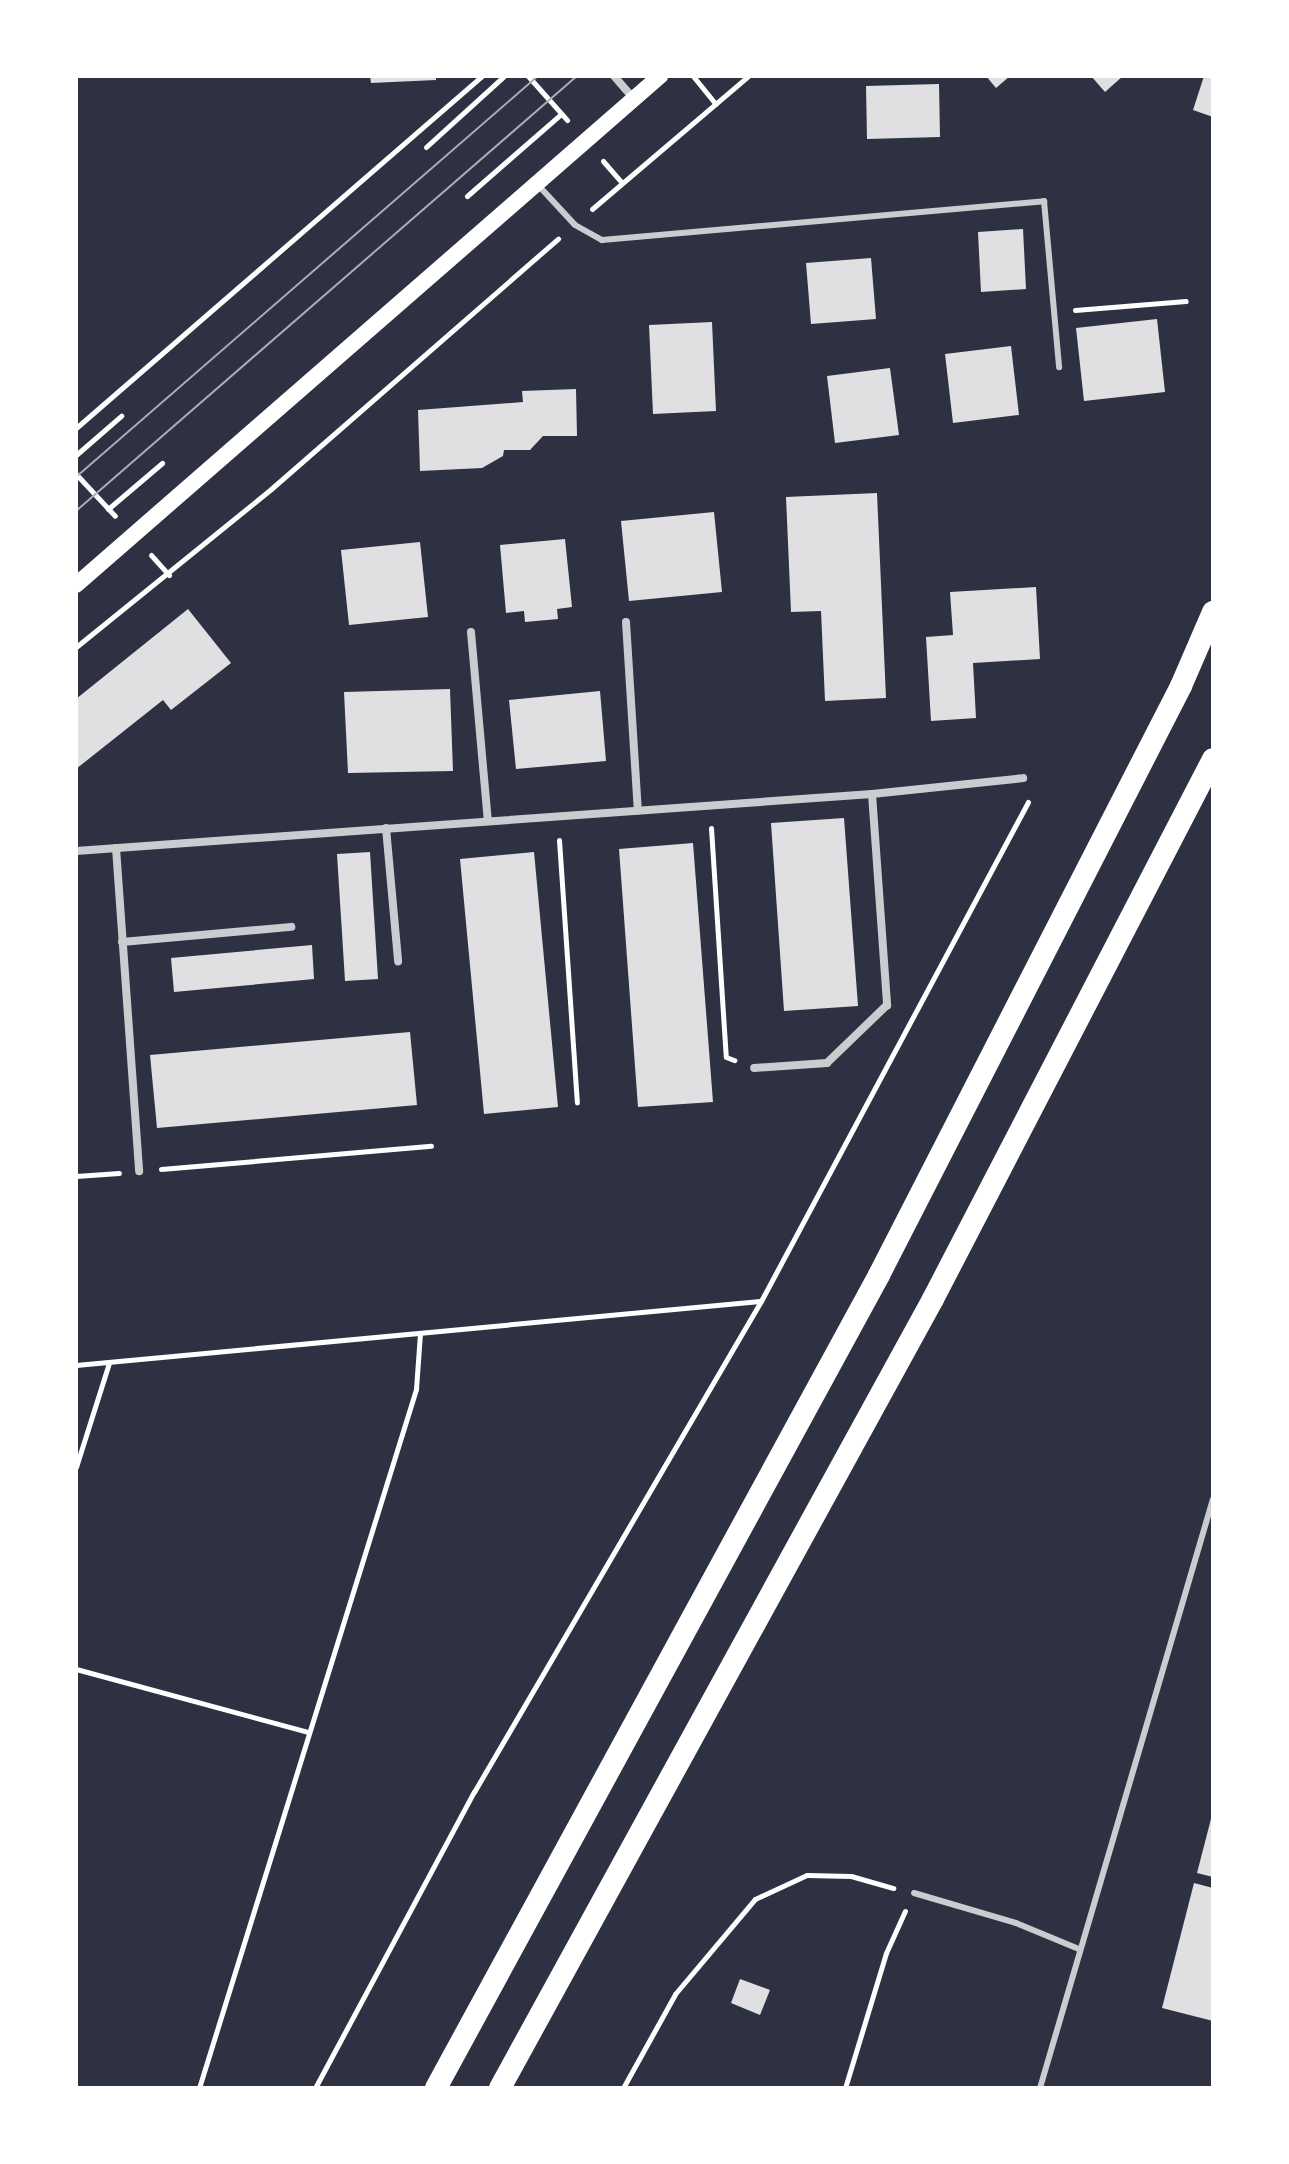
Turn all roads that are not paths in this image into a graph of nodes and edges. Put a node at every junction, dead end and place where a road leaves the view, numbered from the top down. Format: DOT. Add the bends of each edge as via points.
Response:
graph roads {
  1 [pos="614,76"];
  2 [pos="660,76"];
  3 [pos="634,99"];
  4 [pos="538,185"];
  5 [pos="1059,367"];
  6 [pos="76,585"];
  7 [pos="1213,612"];
  8 [pos="626,622"];
  9 [pos="471,632"];
  10 [pos="1213,759"];
  11 [pos="1023,778"];
  12 [pos="872,794"];
  13 [pos="638,811"];
  14 [pos="488,821"];
  15 [pos="386,828"];
  16 [pos="116,848"];
  17 [pos="76,851"];
  18 [pos="291,927"];
  19 [pos="122,942"];
  20 [pos="398,961"];
  21 [pos="754,1068"];
  22 [pos="139,1171"];
  23 [pos="1213,1499"];
  24 [pos="914,1893"];
  25 [pos="1079,1949"];
  26 [pos="436,2088"];
  27 [pos="500,2088"];
  28 [pos="1040,2088"];
  1 -- 3 [label="street"];
  2 -- 3 [label="main road"];
  3 -- 4 [label="main road"];
  4 -- 5 [label="lane" via="575,225 602,240 1044,201"];
  4 -- 6 [label="main road"];
  7 -- 26 [label="highway" via="1181,686 879,1275"];
  8 -- 13 [label="street"];
  9 -- 14 [label="street"];
  10 -- 27 [label="highway" via="925,1313"];
  11 -- 12 [label="street"];
  12 -- 13 [label="street"];
  12 -- 21 [label="street" via="887,1005 827,1063"];
  13 -- 14 [label="street"];
  14 -- 15 [label="street"];
  15 -- 16 [label="street"];
  15 -- 20 [label="street"];
  16 -- 17 [label="street"];
  16 -- 19 [label="street"];
  18 -- 19 [label="street"];
  19 -- 22 [label="street"];
  23 -- 25 [label="lane"];
  24 -- 25 [label="lane" via="1016,1923"];
  25 -- 28 [label="lane"];
}
